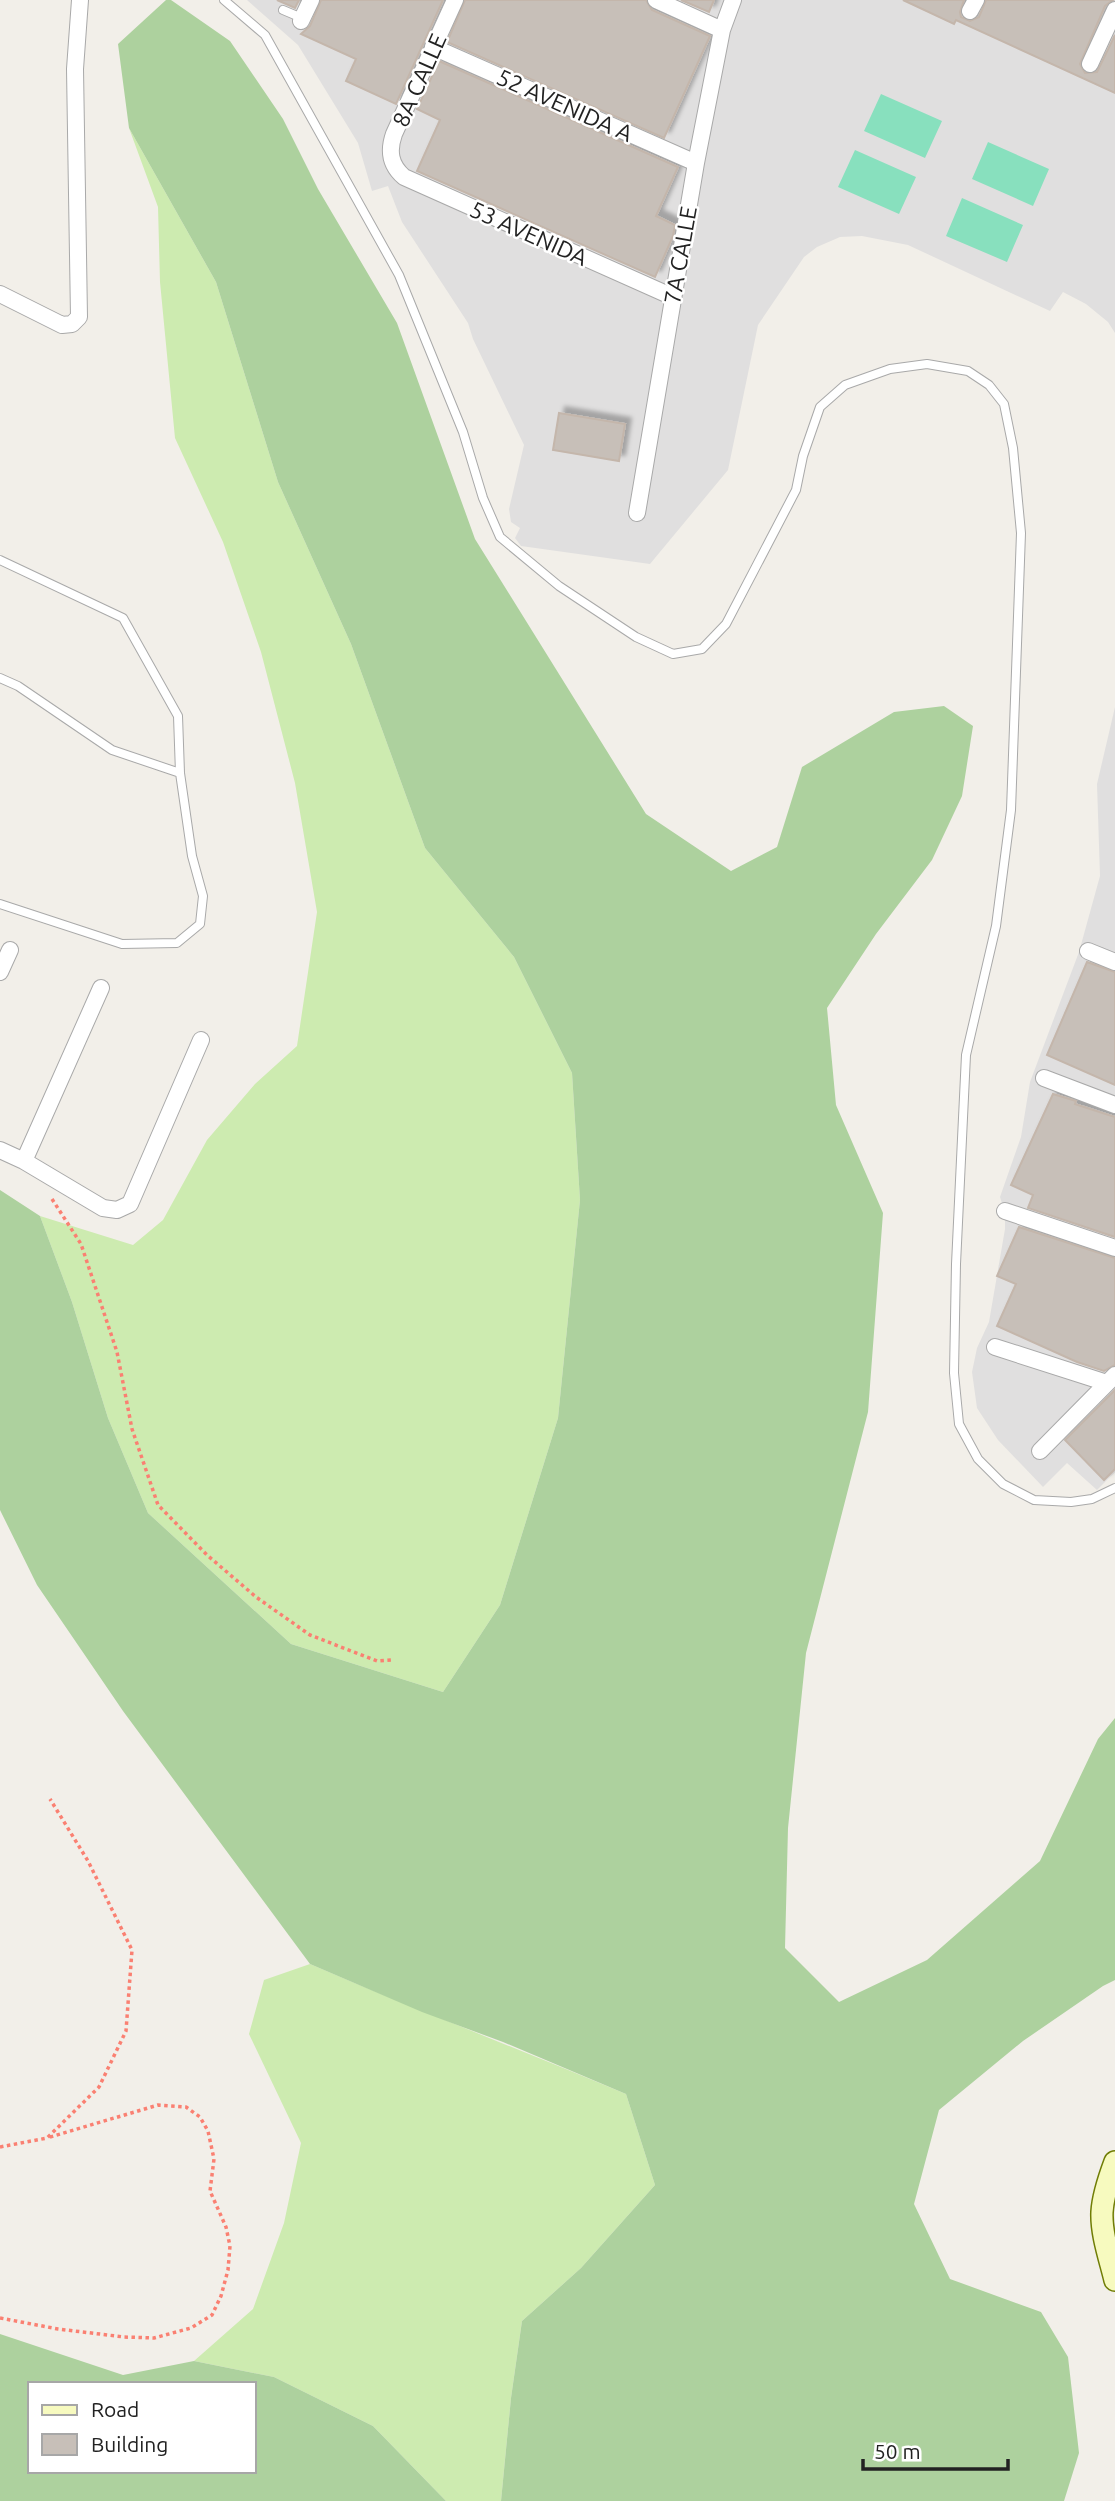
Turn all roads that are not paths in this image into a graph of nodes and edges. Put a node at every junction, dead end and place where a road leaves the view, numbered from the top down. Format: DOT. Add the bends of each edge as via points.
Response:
graph roads {
  1 [pos="80,0"];
  2 [pos="224,0"];
  3 [pos="311,0"];
  4 [pos="455,0"];
  5 [pos="656,0"];
  6 [pos="733,0"];
  7 [pos="283,10"];
  8 [pos="1115,10"];
  9 [pos="302,20"];
  10 [pos="722,30"];
  11 [pos="433,47"];
  12 [pos="1090,64"];
  13 [pos="392,161"];
  14 [pos="696,163"];
  15 [pos="0,294"];
  16 [pos="673,297"];
  17 [pos="637,513"];
  18 [pos="0,560"];
  19 [pos="0,678"];
  20 [pos="180,773"];
  21 [pos="0,904"];
  22 [pos="10,950"];
  23 [pos="1088,951"];
  24 [pos="1115,962"];
  25 [pos="0,972"];
  26 [pos="102,988"];
  27 [pos="201,1040"];
  28 [pos="1044,1078"];
  29 [pos="1115,1105"];
  30 [pos="0,1150"];
  31 [pos="24,1161"];
  32 [pos="1005,1211"];
  33 [pos="1115,1248"];
  34 [pos="995,1347"];
  35 [pos="1111,1379"];
  36 [pos="1040,1451"];
  37 [pos="1115,1488"];
  38 [pos="1115,2162"];
  39 [pos="1115,2280"];
  1 -- 15 [label="street" via="75,69 79,317 62,325"];
  2 -- 37 [label="lane" via="265,35 399,275 500,537 559,586 636,637 673,654 702,649 726,624 796,490 820,407 845,385 890,369 927,364 968,371 989,385 1004,404 1021,533 1011,810 996,926 966,1055 954,1373 959,1424 978,1458 995,1476 1034,1500 1092,1499"];
  3 -- 9 [label="street"];
  4 -- 11 [label="street, 8A CALLE"];
  5 -- 10 [label="street"];
  6 -- 10 [label="street, 7A CALLE"];
  7 -- 9 [label="lane"];
  8 -- 12 [label="street"];
  10 -- 14 [label="street, 7A CALLE"];
  11 -- 13 [label="street, 8A CALLE" via="394,134"];
  11 -- 14 [label="street, 52 AVENIDA A"];
  13 -- 16 [label="street, 53 AVENIDA" via="404,177"];
  14 -- 16 [label="street, 7A CALLE"];
  16 -- 17 [label="street, 7A CALLE"];
  18 -- 20 [label="lane" via="123,618 178,716"];
  19 -- 20 [label="lane" via="112,750"];
  20 -- 21 [label="lane" via="203,896 200,924 177,943 122,944"];
  22 -- 25 [label="street"];
  23 -- 24 [label="street"];
  26 -- 31 [label="street"];
  27 -- 31 [label="street" via="130,1204 117,1210 103,1208"];
  28 -- 29 [label="street"];
  30 -- 31 [label="street"];
  32 -- 33 [label="street"];
  34 -- 35 [label="street"];
  35 -- 36 [label="street"];
  38 -- 39 [label="main road" via="1102,2213"];
}
